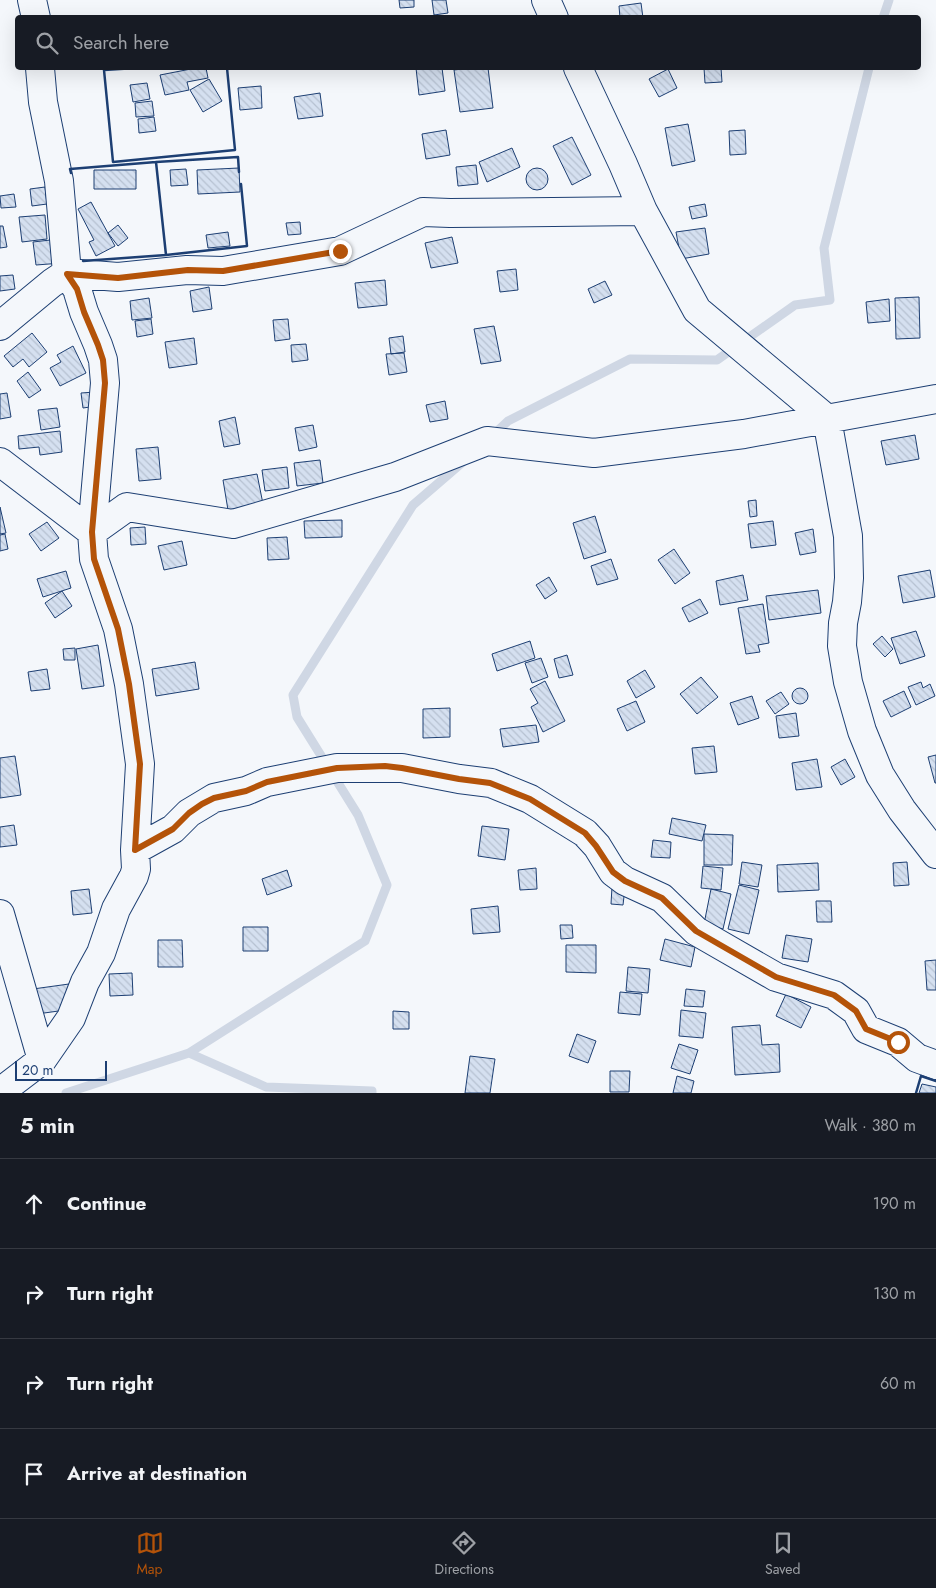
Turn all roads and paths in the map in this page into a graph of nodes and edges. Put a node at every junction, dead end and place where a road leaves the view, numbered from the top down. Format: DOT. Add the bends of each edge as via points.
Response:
graph roads {
  1 [pos="32,0"];
  2 [pos="546,0"];
  3 [pos="35,15"];
  4 [pos="553,15"];
  5 [pos="40,70"];
  6 [pos="579,70"];
  7 [pos="643,211"];
  8 [pos="67,274"];
  9 [pos="0,326"];
  10 [pos="936,399"];
  11 [pos="827,419"];
  12 [pos="0,462"];
  13 [pos="92,532"];
  14 [pos="135,850"];
  15 [pos="936,854"];
  16 [pos="0,914"];
  17 [pos="42,1060"];
  18 [pos="936,1065"];
  19 [pos="0,1092"];
  1 -- 3 [label="street"];
  2 -- 4 [label="street"];
  5 -- 8 [label="street" via="43,102 59,180"];
  6 -- 7 [label="street"];
  7 -- 8 [label="street" via="423,212 340,251 223,271 188,270 118,278"];
  7 -- 11 [label="street" via="697,310"];
  8 -- 9 [label="street"];
  8 -- 13 [label="street" via="77,289 103,360 105,383"];
  10 -- 11 [label="street"];
  11 -- 13 [label="street" via="744,434 594,453 487,441 395,477 233,524 127,507"];
  11 -- 15 [label="street" via="848,536 849,578 842,623 848,682 862,731 880,775"];
  12 -- 13 [label="street"];
  13 -- 14 [label="street" via="94,559 118,629 139,754"];
  14 -- 17 [label="street" via="134,876 116,909 101,953 71,1018"];
  14 -- 18 [label="street" via="173,829 189,813 214,798 246,791 267,782 337,768 402,768 490,783 530,799 585,833 613,872 662,898 696,931 776,977 834,995 856,1011 866,1029 898,1042 916,1058"];
  16 -- 17 [label="street"];
  17 -- 19 [label="street"];
}
